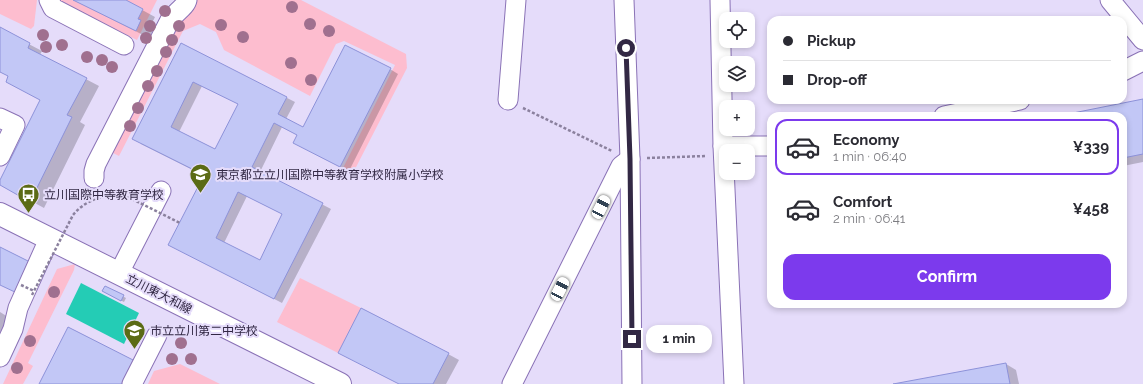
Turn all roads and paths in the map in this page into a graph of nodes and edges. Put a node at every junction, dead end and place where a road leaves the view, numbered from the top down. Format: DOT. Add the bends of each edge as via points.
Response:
graph roads {
  1 [pos="50,0"];
  2 [pos="187,0"];
  3 [pos="516,0"];
  4 [pos="624,0"];
  5 [pos="720,0"];
  6 [pos="1110,0"];
  7 [pos="1123,16"];
  8 [pos="1127,21"];
  9 [pos="1143,40"];
  10 [pos="124,45"];
  11 [pos="1143,62"];
  12 [pos="1127,69"];
  13 [pos="508,100"];
  14 [pos="1001,104"];
  15 [pos="963,112"];
  16 [pos="0,118"];
  17 [pos="723,144"];
  18 [pos="755,146"];
  19 [pos="767,146"];
  20 [pos="0,156"];
  21 [pos="630,159"];
  22 [pos="94,178"];
  23 [pos="725,180"];
  24 [pos="161,191"];
  25 [pos="0,214"];
  26 [pos="180,223"];
  27 [pos="50,239"];
  28 [pos="119,273"];
  29 [pos="21,285"];
  30 [pos="34,291"];
  31 [pos="32,295"];
  32 [pos="157,335"];
  33 [pos="0,357"];
  34 [pos="132,384"];
  35 [pos="340,384"];
  36 [pos="512,384"];
  37 [pos="632,384"];
  38 [pos="734,384"];
  1 -- 10 [label="street" via="53,8"];
  2 -- 22 [label="street" via="170,20 96,164"];
  3 -- 13 [label="street"];
  4 -- 21 [label="street"];
  5 -- 17 [label="street"];
  6 -- 7 [label="street"];
  8 -- 9 [label="street"];
  11 -- 12 [label="street"];
  14 -- 15 [label="street"];
  16 -- 20 [label="street" via="15,125"];
  18 -- 19 [label="street"];
  21 -- 36 [label="street" via="621,166"];
  21 -- 37 [label="street"];
  23 -- 38 [label="street"];
  24 -- 28 [label="street"];
  25 -- 27 [label="main road, 立川東大和線"];
  26 -- 30 [label="path, bridge" via="130,198 122,196 92,200 78,208 73,215"];
  27 -- 28 [label="main road, 立川東大和線"];
  27 -- 33 [label="street" via="18,308 13,329"];
  28 -- 35 [label="main road, 立川東大和線"];
  29 -- 30 [label="path, bridge"];
  30 -- 31 [label="path, bridge"];
  32 -- 34 [label="street"];
}
